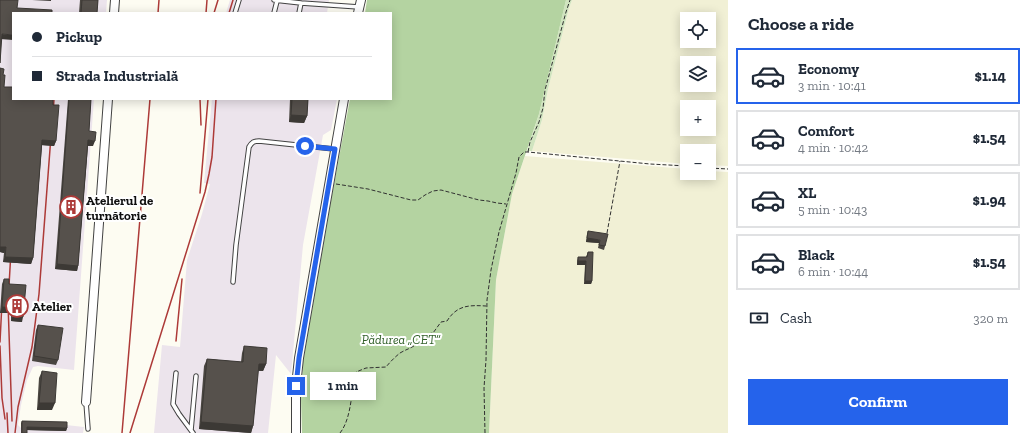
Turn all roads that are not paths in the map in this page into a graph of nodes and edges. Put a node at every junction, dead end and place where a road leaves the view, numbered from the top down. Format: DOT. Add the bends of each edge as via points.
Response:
graph roads {
  1 [pos="115,0"];
  2 [pos="239,0"];
  3 [pos="276,0"];
  4 [pos="301,3"];
  5 [pos="359,7"];
  6 [pos="114,12"];
  7 [pos="235,12"];
  8 [pos="274,12"];
  9 [pos="299,12"];
  10 [pos="108,100"];
  11 [pos="344,100"];
  12 [pos="335,149"];
  13 [pos="233,282"];
  14 [pos="176,373"];
  15 [pos="196,376"];
  16 [pos="86,402"];
  17 [pos="88,428"];
  18 [pos="192,431"];
  19 [pos="296,433"];
  1 -- 6 [label="street"];
  2 -- 7 [label="lane"];
  3 -- 4 [label="lane"];
  3 -- 8 [label="lane"];
  4 -- 5 [label="lane"];
  4 -- 9 [label="lane"];
  10 -- 16 [label="street"];
  11 -- 12 [label="street"];
  12 -- 13 [label="lane" via="260,141 251,144"];
  12 -- 19 [label="street" via="299,358"];
  14 -- 18 [label="lane" via="173,404"];
  15 -- 18 [label="lane"];
  16 -- 17 [label="lane"];
}
